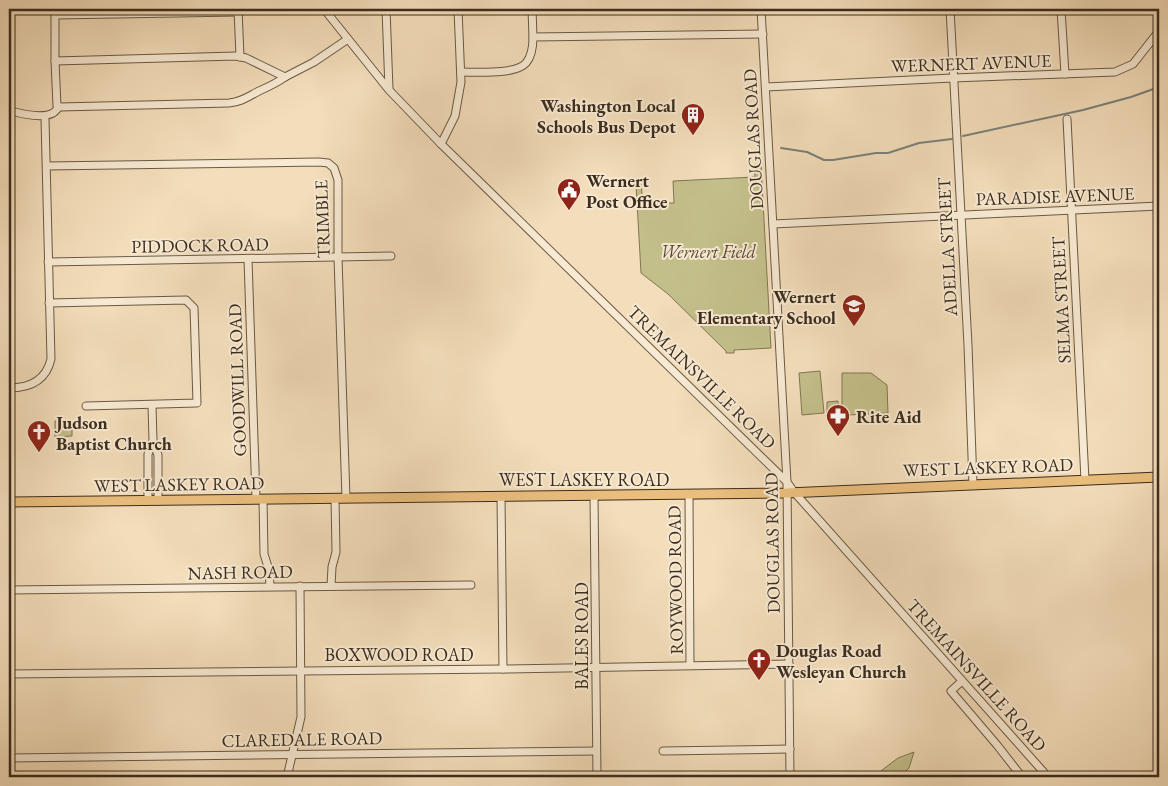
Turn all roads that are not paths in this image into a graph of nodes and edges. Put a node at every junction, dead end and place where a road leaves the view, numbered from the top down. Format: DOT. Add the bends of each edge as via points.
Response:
graph roads {
  1 [pos="11,9"];
  2 [pos="324,9"];
  3 [pos="386,9"];
  4 [pos="458,9"];
  5 [pos="532,9"];
  6 [pos="761,9"];
  7 [pos="950,9"];
  8 [pos="1062,9"];
  9 [pos="238,11"];
  10 [pos="55,12"];
  11 [pos="9,29"];
  12 [pos="1159,31"];
  13 [pos="763,34"];
  14 [pos="534,37"];
  15 [pos="348,39"];
  16 [pos="240,57"];
  17 [pos="55,61"];
  18 [pos="461,72"];
  19 [pos="1065,74"];
  20 [pos="285,77"];
  21 [pos="953,78"];
  22 [pos="766,87"];
  23 [pos="389,90"];
  24 [pos="9,106"];
  25 [pos="59,108"];
  26 [pos="45,119"];
  27 [pos="1067,119"];
  28 [pos="441,144"];
  29 [pos="46,166"];
  30 [pos="1159,206"];
  31 [pos="1072,211"];
  32 [pos="960,214"];
  33 [pos="773,224"];
  34 [pos="391,256"];
  35 [pos="338,258"];
  36 [pos="248,259"];
  37 [pos="48,262"];
  38 [pos="49,303"];
  39 [pos="9,388"];
  40 [pos="152,405"];
  41 [pos="86,406"];
  42 [pos="153,441"];
  43 [pos="1159,477"];
  44 [pos="1085,480"];
  45 [pos="787,482"];
  46 [pos="973,484"];
  47 [pos="790,493"];
  48 [pos="594,495"];
  49 [pos="689,495"];
  50 [pos="502,496"];
  51 [pos="335,498"];
  52 [pos="346,498"];
  53 [pos="260,499"];
  54 [pos="148,501"];
  55 [pos="158,501"];
  56 [pos="9,502"];
  57 [pos="471,585"];
  58 [pos="270,586"];
  59 [pos="300,586"];
  60 [pos="331,586"];
  61 [pos="9,590"];
  62 [pos="789,664"];
  63 [pos="690,665"];
  64 [pos="596,667"];
  65 [pos="503,669"];
  66 [pos="302,670"];
  67 [pos="9,674"];
  68 [pos="962,682"];
  69 [pos="790,749"];
  70 [pos="596,751"];
  71 [pos="663,752"];
  72 [pos="293,754"];
  73 [pos="9,758"];
  74 [pos="287,777"];
  75 [pos="596,777"];
  76 [pos="790,777"];
  77 [pos="1022,777"];
  78 [pos="1048,777"];
  1 -- 11 [label="street"];
  2 -- 15 [label="street, TREMAINSVILLE ROAD"];
  3 -- 23 [label="street"];
  4 -- 18 [label="street"];
  5 -- 14 [label="street"];
  6 -- 13 [label="street, DOUGLAS ROAD"];
  7 -- 21 [label="street, ADELLA STREET"];
  8 -- 19 [label="street"];
  9 -- 10 [label="street"];
  9 -- 16 [label="street"];
  10 -- 17 [label="street"];
  12 -- 19 [label="street, WERNERT AVENUE" via="1133,64 1121,71"];
  13 -- 14 [label="street"];
  13 -- 22 [label="street, DOUGLAS ROAD"];
  14 -- 18 [label="street" via="527,62 520,67"];
  15 -- 20 [label="street"];
  15 -- 23 [label="street, TREMAINSVILLE ROAD"];
  16 -- 17 [label="street"];
  16 -- 20 [label="street"];
  17 -- 25 [label="street"];
  18 -- 28 [label="street" via="455,116"];
  19 -- 21 [label="street, WERNERT AVENUE"];
  20 -- 25 [label="street" via="246,99 229,103"];
  21 -- 22 [label="street, WERNERT AVENUE"];
  21 -- 32 [label="street, ADELLA STREET"];
  22 -- 33 [label="street, DOUGLAS ROAD"];
  23 -- 28 [label="street, TREMAINSVILLE ROAD"];
  24 -- 25 [label="street" via="11,111 20,114 42,115"];
  26 -- 29 [label="street"];
  27 -- 31 [label="street, SELMA STREET"];
  28 -- 45 [label="street, TREMAINSVILLE ROAD"];
  29 -- 35 [label="street, TRIMBLE" via="328,163 338,180"];
  29 -- 37 [label="street"];
  30 -- 31 [label="street, PARADISE AVENUE"];
  31 -- 32 [label="street, PARADISE AVENUE"];
  31 -- 44 [label="street, SELMA STREET"];
  32 -- 33 [label="street, PARADISE AVENUE"];
  32 -- 46 [label="street, ADELLA STREET"];
  33 -- 45 [label="street, DOUGLAS ROAD"];
  34 -- 35 [label="street, PIDDOCK ROAD"];
  35 -- 36 [label="street, PIDDOCK ROAD"];
  35 -- 52 [label="street, TRIMBLE"];
  36 -- 37 [label="street, PIDDOCK ROAD"];
  36 -- 53 [label="street, GOODWILL ROAD"];
  37 -- 38 [label="street"];
  38 -- 39 [label="street" via="51,359 47,371 37,382"];
  38 -- 40 [label="street" via="186,300 194,308 196,404"];
  40 -- 41 [label="street"];
  40 -- 42 [label="street"];
  42 -- 54 [label="street" via="148,454"];
  42 -- 55 [label="street" via="158,455"];
  43 -- 44 [label="main road, WEST LASKEY ROAD"];
  44 -- 46 [label="main road, WEST LASKEY ROAD"];
  45 -- 47 [label="street, DOUGLAS ROAD"];
  46 -- 47 [label="main road, WEST LASKEY ROAD"];
  47 -- 49 [label="main road, WEST LASKEY ROAD"];
  47 -- 62 [label="street, DOUGLAS ROAD"];
  47 -- 68 [label="street, TREMAINSVILLE ROAD"];
  48 -- 49 [label="main road, WEST LASKEY ROAD"];
  48 -- 50 [label="main road, WEST LASKEY ROAD"];
  48 -- 64 [label="street, BALES ROAD"];
  49 -- 63 [label="street, ROYWOOD ROAD"];
  50 -- 52 [label="main road, WEST LASKEY ROAD"];
  50 -- 65 [label="street"];
  51 -- 52 [label="main road, WEST LASKEY ROAD"];
  51 -- 53 [label="main road, WEST LASKEY ROAD"];
  51 -- 60 [label="street" via="336,552"];
  53 -- 55 [label="main road, WEST LASKEY ROAD"];
  53 -- 58 [label="street, GOODWILL ROAD"];
  54 -- 55 [label="main road, WEST LASKEY ROAD"];
  54 -- 56 [label="main road, WEST LASKEY ROAD"];
  57 -- 60 [label="street, NASH ROAD"];
  58 -- 59 [label="street, NASH ROAD"];
  58 -- 61 [label="street, NASH ROAD"];
  59 -- 60 [label="street, NASH ROAD"];
  59 -- 66 [label="street"];
  62 -- 63 [label="street, BOXWOOD ROAD"];
  62 -- 69 [label="street, DOUGLAS ROAD"];
  63 -- 64 [label="street, BOXWOOD ROAD"];
  64 -- 65 [label="street, BOXWOOD ROAD"];
  64 -- 70 [label="street, BALES ROAD"];
  65 -- 66 [label="street, BOXWOOD ROAD"];
  66 -- 67 [label="street, BOXWOOD ROAD"];
  66 -- 72 [label="street" via="301,717"];
  68 -- 77 [label="street" via="951,691"];
  68 -- 78 [label="street, TREMAINSVILLE ROAD"];
  69 -- 71 [label="street"];
  69 -- 76 [label="street, DOUGLAS ROAD"];
  70 -- 72 [label="street, CLAREDALE ROAD"];
  70 -- 75 [label="street, BALES ROAD"];
  72 -- 73 [label="street, CLAREDALE ROAD"];
  72 -- 74 [label="street"];
}
